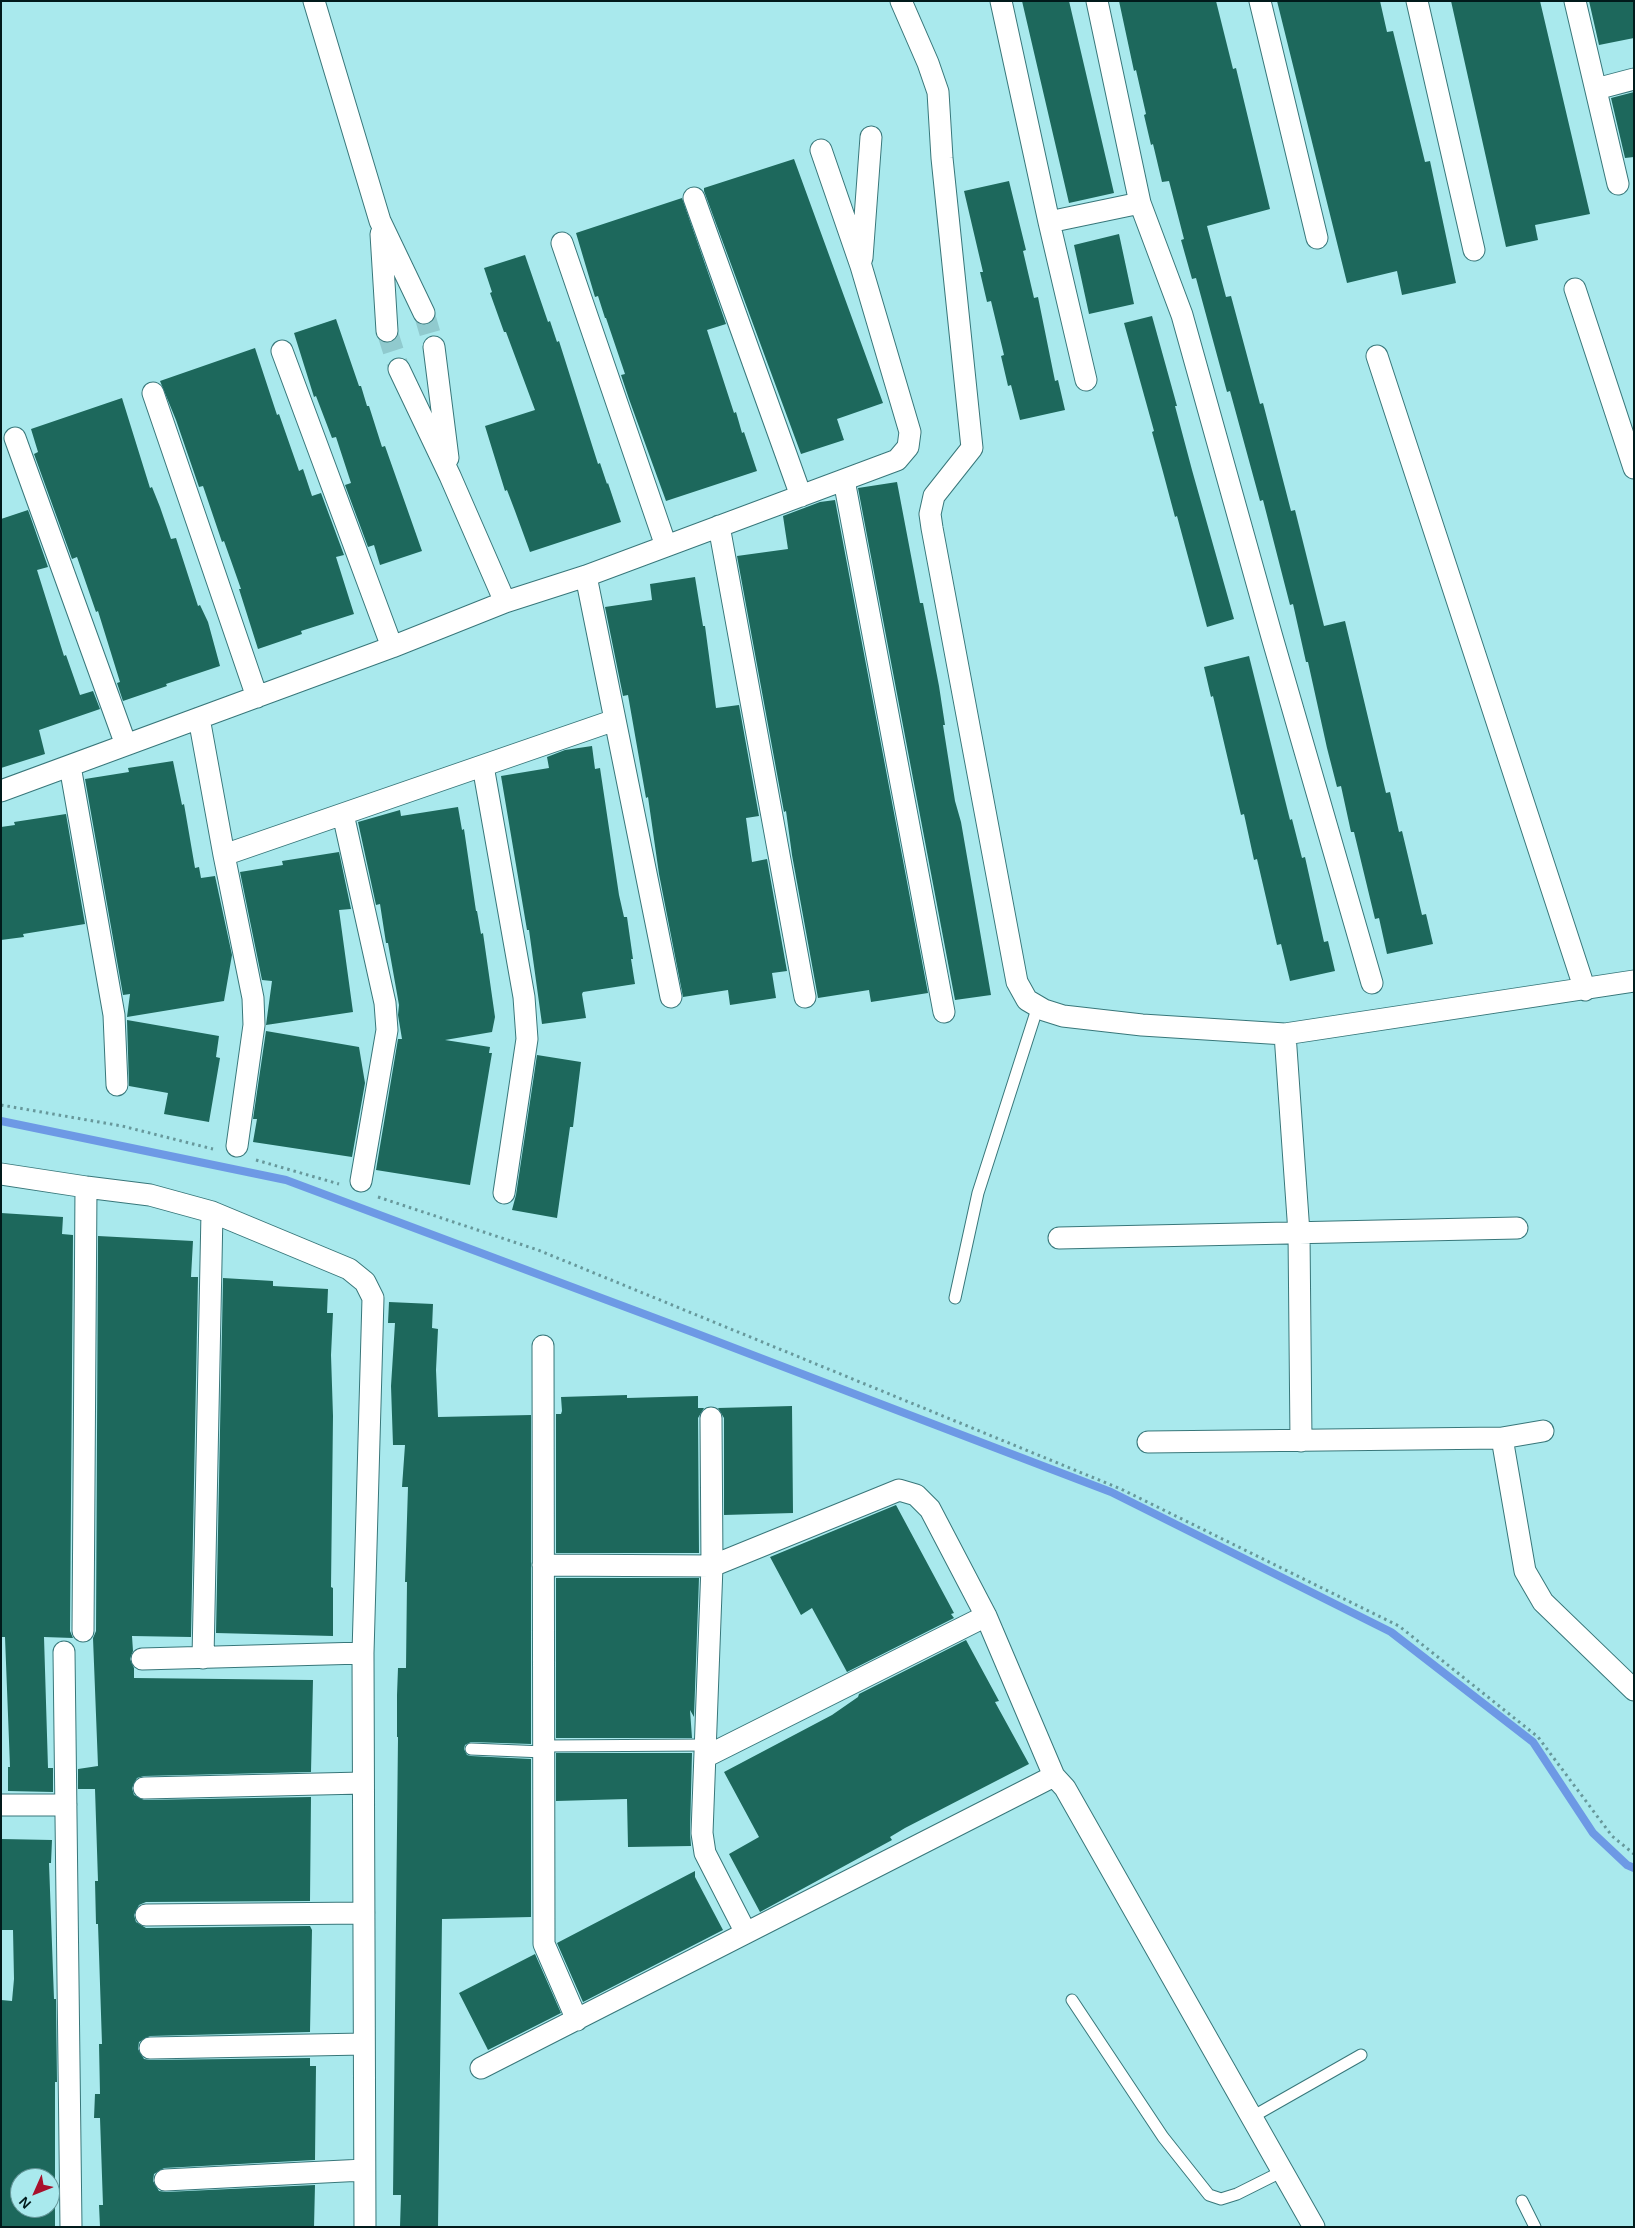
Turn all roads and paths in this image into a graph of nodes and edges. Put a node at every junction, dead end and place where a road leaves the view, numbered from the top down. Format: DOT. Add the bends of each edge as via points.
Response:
graph roads {
  1 [pos="314,1"];
  2 [pos="901,1"];
  3 [pos="1000,1"];
  4 [pos="1097,1"];
  5 [pos="1260,1"];
  6 [pos="1417,1"];
  7 [pos="1575,1"];
  8 [pos="1634,79"];
  9 [pos="1596,88"];
  10 [pos="872,137"];
  11 [pos="821,150"];
  12 [pos="1618,184"];
  13 [pos="694,198"];
  14 [pos="1140,203"];
  15 [pos="380,221"];
  16 [pos="1049,222"];
  17 [pos="1317,238"];
  18 [pos="562,243"];
  19 [pos="1474,250"];
  20 [pos="861,266"];
  21 [pos="1575,289"];
  22 [pos="424,313"];
  23 [pos="387,332"];
  24 [pos="434,347"];
  25 [pos="282,351"];
  26 [pos="1377,356"];
  27 [pos="399,369"];
  28 [pos="1086,380"];
  29 [pos="153,393"];
  30 [pos="16,438"];
  31 [pos="1634,468"];
  32 [pos="450,476"];
  33 [pos="844,480"];
  34 [pos="801,496"];
  35 [pos="719,526"];
  36 [pos="666,546"];
  37 [pos="586,576"];
  38 [pos="505,602"];
  39 [pos="392,647"];
  40 [pos="257,697"];
  41 [pos="199,718"];
  42 [pos="615,720"];
  43 [pos="126,745"];
  44 [pos="70,766"];
  45 [pos="483,766"];
  46 [pos="1,791"];
  47 [pos="343,814"];
  48 [pos="224,855"];
  49 [pos="1634,981"];
  50 [pos="1372,983"];
  51 [pos="1584,990"];
  52 [pos="670,997"];
  53 [pos="805,997"];
  54 [pos="1038,1006"];
  55 [pos="944,1012"];
  56 [pos="1285,1034"];
  57 [pos="117,1085"];
  58 [pos="1,1105"];
  59 [pos="234,1151"];
  60 [pos="1,1174"];
  61 [pos="357,1186"];
  62 [pos="86,1187"];
  63 [pos="504,1193"];
  64 [pos="212,1212"];
  65 [pos="1517,1228"];
  66 [pos="1299,1233"];
  67 [pos="1059,1238"];
  68 [pos="955,1298"];
  69 [pos="543,1346"];
  70 [pos="711,1418"];
  71 [pos="1543,1432"];
  72 [pos="1502,1438"];
  73 [pos="1301,1441"];
  74 [pos="1148,1442"];
  75 [pos="543,1565"];
  76 [pos="712,1566"];
  77 [pos="986,1616"];
  78 [pos="83,1632"];
  79 [pos="64,1652"];
  80 [pos="363,1652"];
  81 [pos="203,1658"];
  82 [pos="142,1659"];
  83 [pos="1634,1690"];
  84 [pos="472,1749"];
  85 [pos="544,1749"];
  86 [pos="705,1751"];
  87 [pos="1054,1776"];
  88 [pos="363,1783"];
  89 [pos="144,1788"];
  90 [pos="1,1805"];
  91 [pos="66,1805"];
  92 [pos="1634,1854"];
  93 [pos="364,1913"];
  94 [pos="146,1915"];
  95 [pos="746,1933"];
  96 [pos="1072,2000"];
  97 [pos="577,2020"];
  98 [pos="364,2044"];
  99 [pos="150,2048"];
  100 [pos="1361,2054"];
  101 [pos="481,2068"];
  102 [pos="1252,2116"];
  103 [pos="364,2170"];
  104 [pos="1283,2171"];
  105 [pos="165,2180"];
  106 [pos="1522,2201"];
  107 [pos="71,2227"];
  108 [pos="365,2227"];
  109 [pos="1314,2227"];
  110 [pos="1535,2227"];
  1 -- 15 [label="street"];
  2 -- 54 [label="street" via="938,92 972,448 934,496 930,514 1016,982 1027,1000"];
  3 -- 16 [label="street"];
  4 -- 14 [label="street"];
  5 -- 17 [label="street"];
  6 -- 19 [label="street"];
  7 -- 9 [label="street"];
  8 -- 9 [label="street"];
  9 -- 12 [label="street"];
  10 -- 20 [label="street"];
  11 -- 20 [label="street"];
  13 -- 34 [label="street"];
  14 -- 16 [label="street"];
  14 -- 50 [label="street" via="1182,316"];
  15 -- 22 [label="street"];
  15 -- 23 [label="street"];
  16 -- 28 [label="street"];
  18 -- 36 [label="street"];
  20 -- 33 [label="street" via="910,432 908,447 896,460"];
  21 -- 31 [label="street"];
  24 -- 32 [label="street"];
  25 -- 39 [label="street"];
  26 -- 51 [label="street"];
  27 -- 32 [label="street"];
  29 -- 40 [label="street"];
  30 -- 43 [label="street"];
  32 -- 38 [label="street"];
  33 -- 34 [label="street"];
  33 -- 55 [label="street"];
  34 -- 35 [label="street"];
  35 -- 36 [label="street"];
  35 -- 53 [label="street"];
  36 -- 37 [label="street"];
  37 -- 38 [label="street"];
  37 -- 42 [label="street"];
  38 -- 39 [label="street"];
  39 -- 40 [label="street"];
  40 -- 41 [label="street"];
  41 -- 43 [label="street"];
  41 -- 48 [label="street"];
  42 -- 45 [label="street"];
  42 -- 52 [label="street"];
  43 -- 44 [label="street"];
  44 -- 46 [label="street"];
  44 -- 57 [label="street" via="114,1015"];
  45 -- 47 [label="street"];
  45 -- 63 [label="street" via="524,997 528,1038"];
  47 -- 48 [label="street"];
  47 -- 61 [label="street" via="385,1003 387,1030"];
  48 -- 59 [label="street" via="253,998 254,1024"];
  49 -- 51 [label="street"];
  51 -- 56 [label="street"];
  54 -- 56 [label="street" via="1063,1016 1142,1025"];
  54 -- 68 [label="lane" via="978,1193"];
  56 -- 66 [label="street"];
  58 -- 59 [label="path" via="122,1126"];
  59 -- 61 [label="path"];
  60 -- 62 [label="street"];
  61 -- 92 [label="path" via="538,1250 1121,1489 1399,1626 1538,1738 1612,1836"];
  62 -- 64 [label="street" via="150,1195"];
  62 -- 78 [label="street"];
  64 -- 80 [label="street" via="349,1269 365,1282 373,1298"];
  64 -- 81 [label="street"];
  65 -- 66 [label="street"];
  66 -- 67 [label="street"];
  66 -- 73 [label="street"];
  69 -- 75 [label="street"];
  70 -- 76 [label="street"];
  71 -- 72 [label="street"];
  72 -- 73 [label="street"];
  72 -- 83 [label="street" via="1524,1571 1543,1602"];
  73 -- 74 [label="street"];
  75 -- 76 [label="street"];
  75 -- 85 [label="street"];
  76 -- 77 [label="street" via="899,1490 916,1495 930,1508"];
  76 -- 86 [label="street"];
  77 -- 86 [label="street"];
  77 -- 87 [label="street"];
  79 -- 91 [label="street"];
  80 -- 81 [label="street"];
  80 -- 88 [label="street"];
  81 -- 82 [label="street"];
  84 -- 85 [label="lane"];
  85 -- 86 [label="lane"];
  85 -- 97 [label="street" via="544,1944"];
  86 -- 95 [label="street" via="702,1833 705,1852"];
  87 -- 95 [label="street"];
  87 -- 102 [label="street" via="1066,1788"];
  88 -- 89 [label="street"];
  88 -- 93 [label="street"];
  90 -- 91 [label="street"];
  91 -- 107 [label="street"];
  93 -- 94 [label="street"];
  93 -- 98 [label="street"];
  95 -- 97 [label="street"];
  96 -- 104 [label="lane" via="1163,2137 1209,2195 1221,2199 1237,2194"];
  97 -- 101 [label="street"];
  98 -- 99 [label="street"];
  98 -- 103 [label="street"];
  100 -- 102 [label="lane"];
  102 -- 104 [label="street"];
  103 -- 105 [label="street"];
  103 -- 108 [label="street"];
  104 -- 109 [label="street"];
  106 -- 110 [label="lane"];
}
